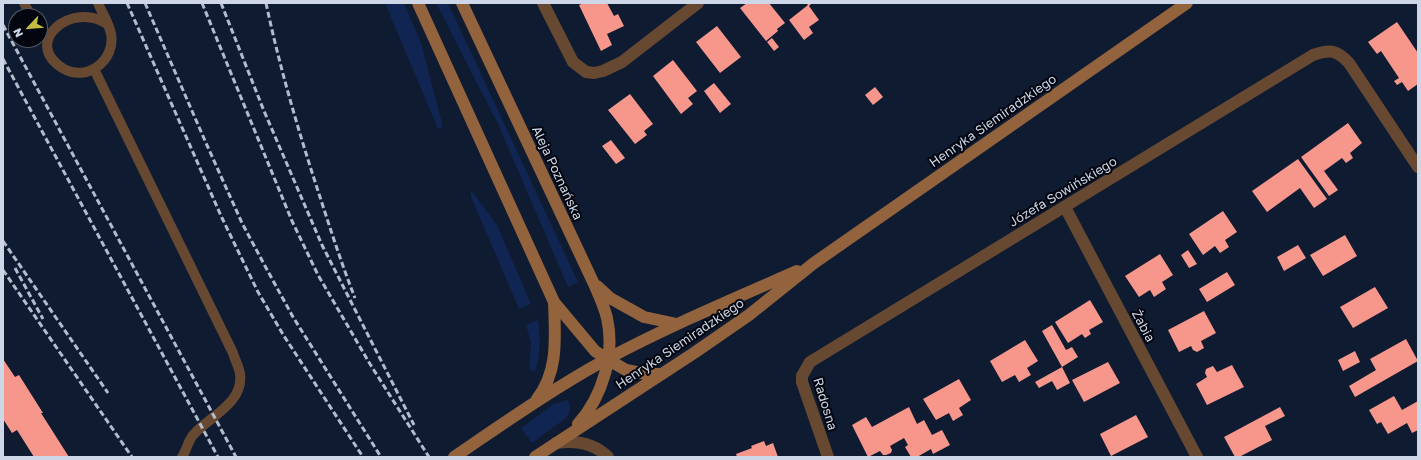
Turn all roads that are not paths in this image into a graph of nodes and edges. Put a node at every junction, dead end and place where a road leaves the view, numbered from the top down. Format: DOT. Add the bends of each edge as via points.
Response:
graph roads {
  1 [pos="98,3"];
  2 [pos="418,3"];
  3 [pos="462,3"];
  4 [pos="543,3"];
  5 [pos="698,3"];
  6 [pos="1187,3"];
  7 [pos="107,24"];
  8 [pos="47,48"];
  9 [pos="50,53"];
  10 [pos="94,69"];
  11 [pos="1418,167"];
  12 [pos="1064,207"];
  13 [pos="814,263"];
  14 [pos="594,284"];
  15 [pos="554,302"];
  16 [pos="677,324"];
  17 [pos="607,359"];
  18 [pos="810,362"];
  19 [pos="664,374"];
  20 [pos="533,404"];
  21 [pos="556,443"];
  22 [pos="537,456"];
  23 [pos="182,457"];
  24 [pos="454,457"];
  25 [pos="608,457"];
  26 [pos="828,457"];
  27 [pos="1197,457"];
  1 -- 7 [label="lane"];
  2 -- 15 [label="main road"];
  3 -- 14 [label="main road, Aleja Poznańska"];
  4 -- 5 [label="street" via="574,62 586,72 594,73 603,72 622,62"];
  6 -- 13 [label="main road, Henryka Siemiradzkiego"];
  7 -- 9 [label="lane" via="89,9 65,11 49,29 47,37"];
  7 -- 10 [label="lane" via="111,34 109,55"];
  8 -- 9 [label="lane"];
  9 -- 10 [label="lane" via="64,69 74,72"];
  10 -- 23 [label="lane" via="233,353 240,374 237,392 225,408 195,432"];
  11 -- 12 [label="street, Józefa Sowińskiego" via="1349,63 1339,53 1320,52"];
  12 -- 18 [label="street, Józefa Sowińskiego"];
  12 -- 27 [label="street, Żabia"];
  13 -- 16 [label="main road, Henryka Siemiradzkiego"];
  13 -- 19 [label="main road, Henryka Siemiradzkiego" via="749,314"];
  14 -- 16 [label="main road, Henryka Siemiradzkiego" via="610,298 644,317"];
  14 -- 17 [label="main road, Aleja Poznańska" via="607,319 610,348"];
  15 -- 17 [label="main road" via="595,351"];
  15 -- 20 [label="main road" via="554,359 546,385"];
  16 -- 17 [label="main road, Henryka Siemiradzkiego"];
  17 -- 19 [label="main road" via="626,370"];
  17 -- 20 [label="main road, Henryka Siemiradzkiego"];
  17 -- 21 [label="main road, Aleja Poznańska" via="601,386 590,408 575,427"];
  18 -- 26 [label="street, Radosna" via="802,376 802,382"];
  19 -- 21 [label="main road, Henryka Siemiradzkiego"];
  20 -- 24 [label="main road, Henryka Siemiradzkiego"];
  21 -- 22 [label="main road"];
  21 -- 25 [label="street" via="567,441 584,444"];
}
